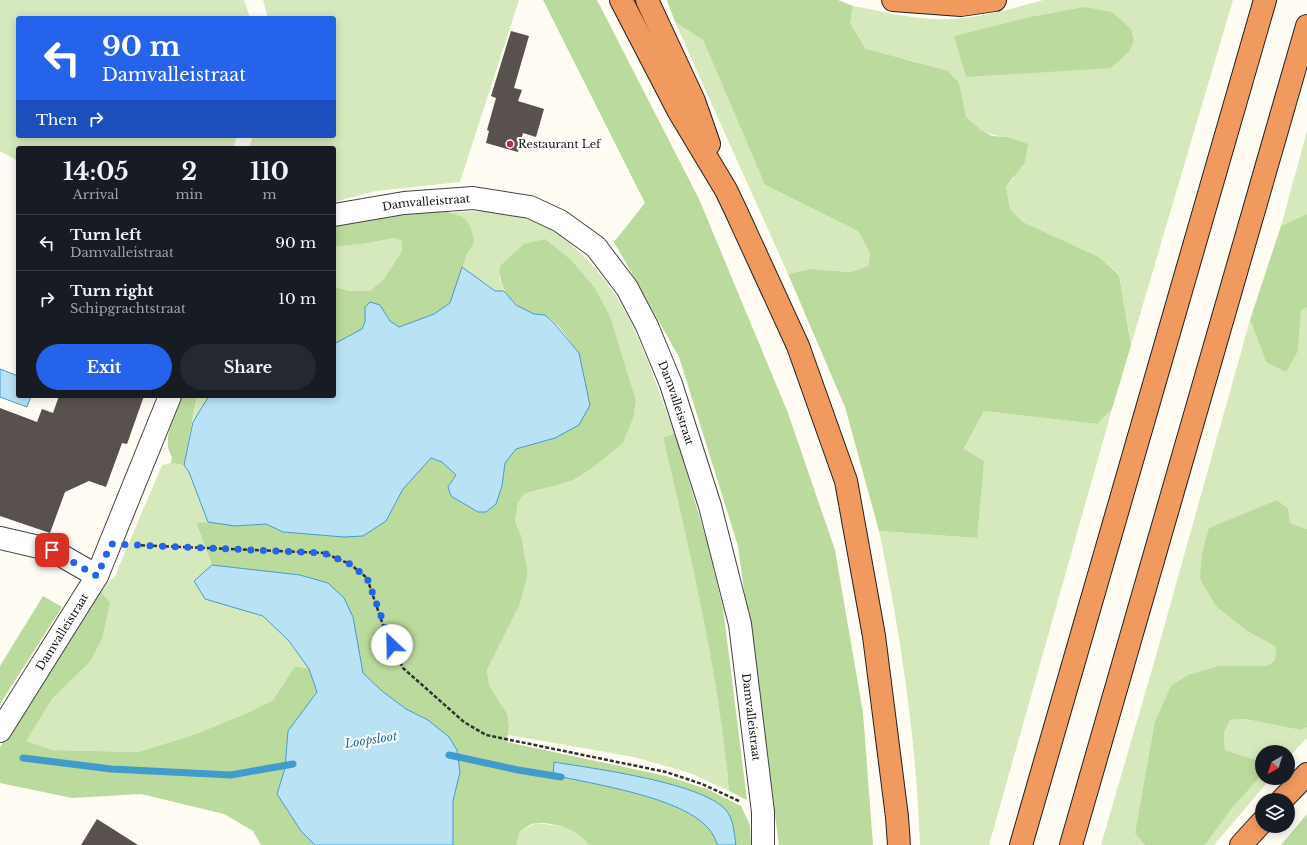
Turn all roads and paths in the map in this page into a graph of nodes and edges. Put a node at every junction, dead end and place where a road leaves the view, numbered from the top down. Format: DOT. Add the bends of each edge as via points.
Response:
graph roads {
  1 [pos="621,0"];
  2 [pos="647,0"];
  3 [pos="894,0"];
  4 [pos="995,0"];
  5 [pos="1265,0"];
  6 [pos="1307,26"];
  7 [pos="726,190"];
  8 [pos="336,215"];
  9 [pos="169,398"];
  10 [pos="0,538"];
  11 [pos="111,544"];
  12 [pos="97,576"];
  13 [pos="0,731"];
  14 [pos="1307,774"];
  15 [pos="1289,793"];
  16 [pos="763,812"];
  17 [pos="1255,830"];
  18 [pos="763,845"];
  19 [pos="899,845"];
  20 [pos="1021,845"];
  21 [pos="1071,845"];
  22 [pos="1241,845"];
  1 -- 7 [label="highway" via="678,110"];
  2 -- 7 [label="highway" via="694,101"];
  3 -- 4 [label="highway" via="961,5"];
  5 -- 20 [label="highway"];
  6 -- 21 [label="highway"];
  7 -- 19 [label="highway" via="798,346 846,482 874,636"];
  8 -- 16 [label="street, Damvalleistraat" via="404,203 473,198 530,207 560,221 596,247 627,288 647,326 671,384 710,506 740,624"];
  9 -- 11 [label="street, Damvalleistraat"];
  10 -- 12 [label="street" via="52,550"];
  11 -- 12 [label="street, Damvalleistraat"];
  11 -- 16 [label="path" via="324,553 350,564 367,578 386,634 403,668 464,722 486,735 666,772 702,784"];
  12 -- 13 [label="street, Damvalleistraat"];
  14 -- 15 [label="highway"];
  16 -- 18 [label="street, Damvalleistraat"];
  17 -- 22 [label="highway"];
}
